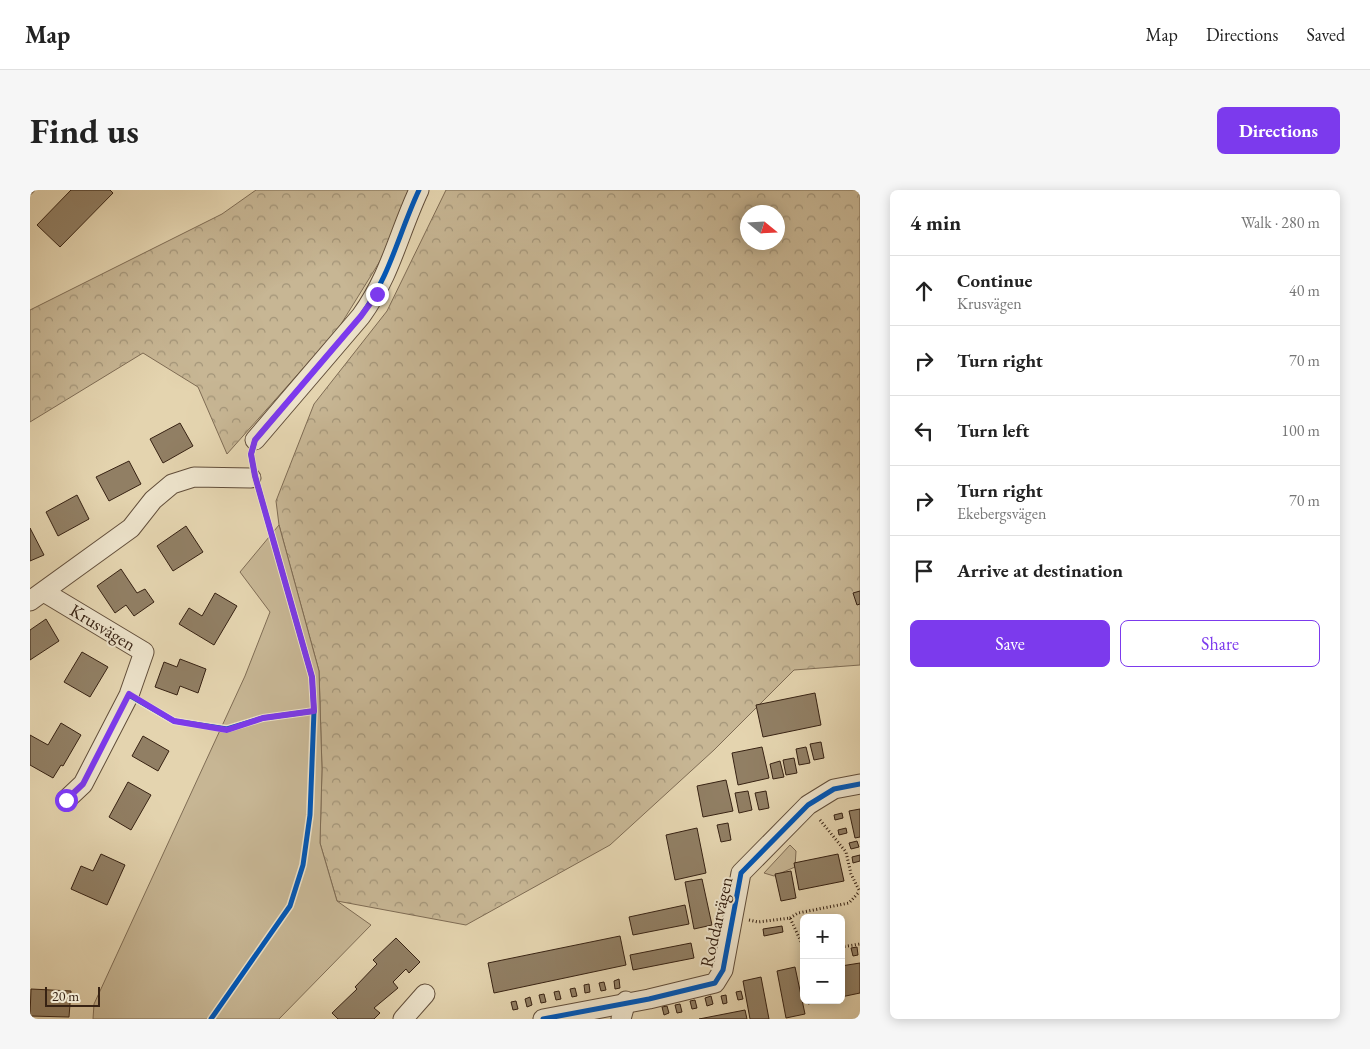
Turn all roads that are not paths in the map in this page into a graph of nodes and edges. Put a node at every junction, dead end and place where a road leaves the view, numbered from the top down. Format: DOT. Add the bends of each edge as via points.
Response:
graph roads {
  1 [pos="419,190"];
  2 [pos="255,440"];
  3 [pos="251,478"];
  4 [pos="37,597"];
  5 [pos="860,784"];
  6 [pos="66,800"];
  7 [pos="425,994"];
  8 [pos="623,1010"];
  9 [pos="403,1019"];
  10 [pos="543,1019"];
  1 -- 2 [label="street" via="377,294"];
  3 -- 4 [label="street, Krusvägen" via="194,477 172,484 153,500 131,528"];
  4 -- 6 [label="street, Krusvägen" via="144,652 129,694 83,784"];
  5 -- 8 [label="street, Roddarvägen" via="834,789 808,806 741,873 723,970 715,983 649,998"];
  7 -- 9 [label="street"];
  8 -- 10 [label="street, Roddarvägen"];
}
